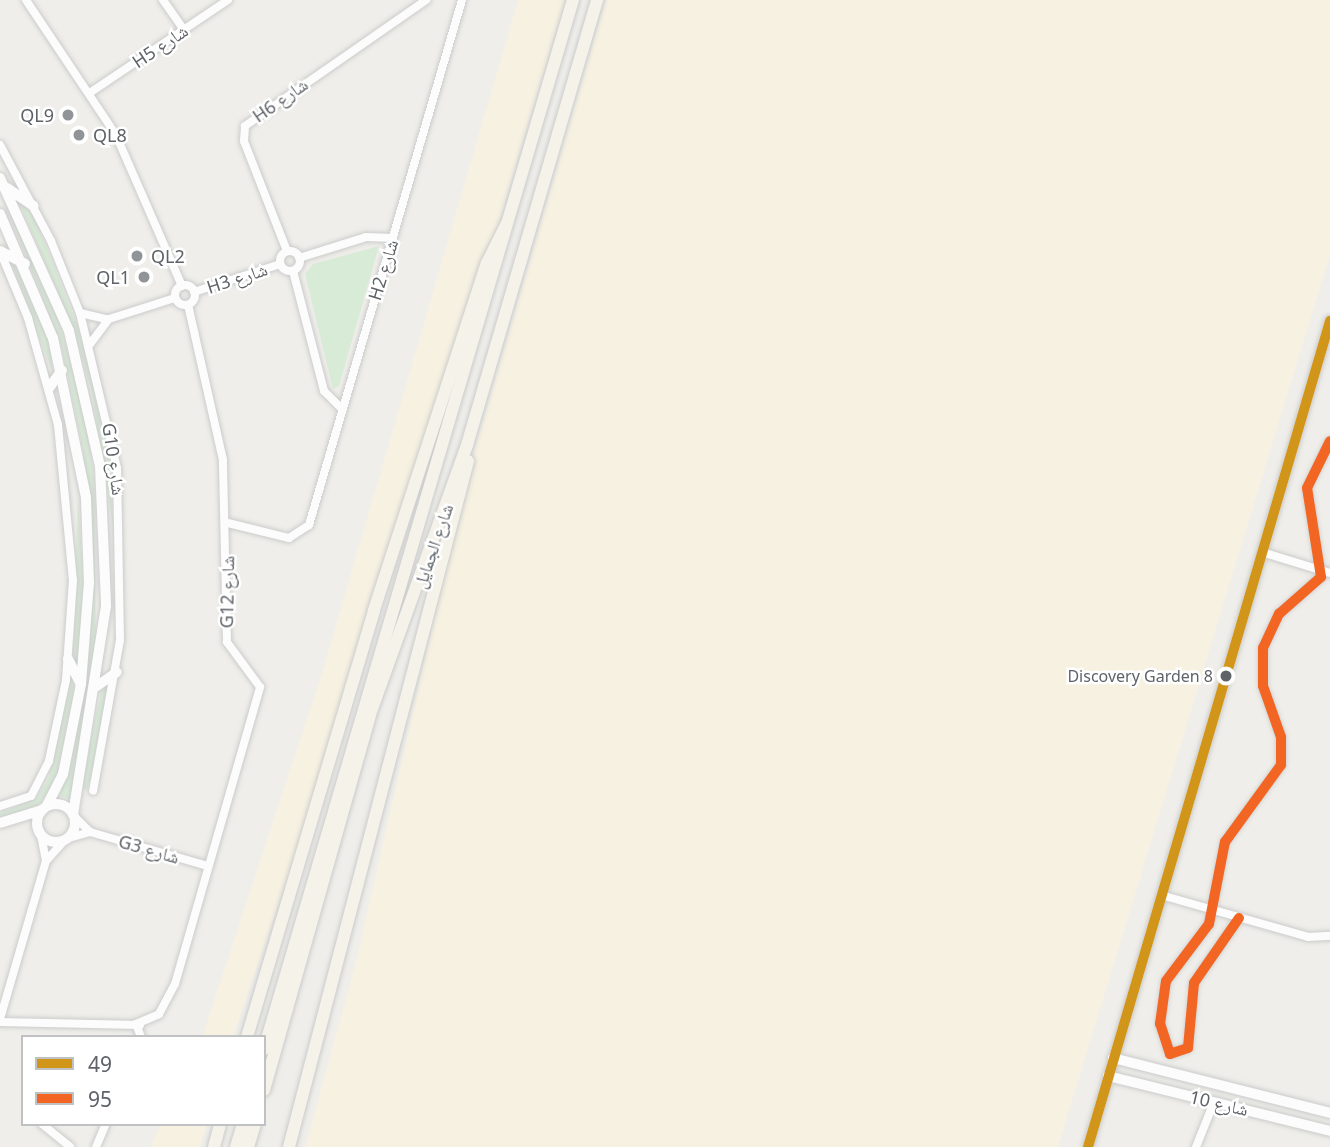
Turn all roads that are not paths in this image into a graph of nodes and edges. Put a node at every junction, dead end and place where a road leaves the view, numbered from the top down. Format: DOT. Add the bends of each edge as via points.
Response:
graph roads {
  1 [pos="26,0"];
  2 [pos="163,0"];
  3 [pos="228,0"];
  4 [pos="426,0"];
  5 [pos="462,0"];
  6 [pos="573,0"];
  7 [pos="597,0"];
  8 [pos="184,30"];
  9 [pos="91,92"];
  10 [pos="0,145"];
  11 [pos="2,182"];
  12 [pos="34,206"];
  13 [pos="515,211"];
  14 [pos="0,214"];
  15 [pos="393,238"];
  16 [pos="0,251"];
  17 [pos="287,251"];
  18 [pos="299,258"];
  19 [pos="25,264"];
  20 [pos="280,264"];
  21 [pos="293,271"];
  22 [pos="182,286"];
  23 [pos="194,292"];
  24 [pos="175,298"];
  25 [pos="188,305"];
  26 [pos="80,313"];
  27 [pos="109,319"];
  28 [pos="1330,321"];
  29 [pos="90,344"];
  30 [pos="62,370"];
  31 [pos="49,388"];
  32 [pos="342,409"];
  33 [pos="1330,441"];
  34 [pos="467,445"];
  35 [pos="228,523"];
  36 [pos="1262,552"];
  37 [pos="1326,571"];
  38 [pos="68,659"];
  39 [pos="117,672"];
  40 [pos="81,684"];
  41 [pos="97,686"];
  42 [pos="93,791"];
  43 [pos="339,804"];
  44 [pos="0,806"];
  45 [pos="44,808"];
  46 [pos="74,816"];
  47 [pos="17,822"];
  48 [pos="0,823"];
  49 [pos="90,832"];
  50 [pos="40,834"];
  51 [pos="67,839"];
  52 [pos="46,861"];
  53 [pos="208,866"];
  54 [pos="1161,895"];
  55 [pos="1213,910"];
  56 [pos="1239,918"];
  57 [pos="1330,936"];
  58 [pos="0,1021"];
  59 [pos="136,1024"];
  60 [pos="138,1035"];
  61 [pos="248,1035"];
  62 [pos="266,1042"];
  63 [pos="1113,1058"];
  64 [pos="1108,1076"];
  65 [pos="266,1082"];
  66 [pos="1220,1087"];
  67 [pos="1202,1099"];
  68 [pos="1214,1102"];
  69 [pos="1330,1114"];
  70 [pos="44,1126"];
  71 [pos="105,1126"];
  72 [pos="219,1126"];
  73 [pos="242,1126"];
  74 [pos="254,1126"];
  75 [pos="1330,1131"];
  76 [pos="70,1147"];
  77 [pos="96,1147"];
  78 [pos="214,1147"];
  79 [pos="236,1147"];
  80 [pos="248,1147"];
  81 [pos="289,1147"];
  82 [pos="1088,1147"];
  83 [pos="1196,1147"];
  1 -- 9 [label="street"];
  2 -- 8 [label="street"];
  3 -- 8 [label="street, H5 شارع"];
  4 -- 17 [label="street, H6 شارع" via="245,126 244,141"];
  5 -- 15 [label="street, H2 شارع"];
  6 -- 13 [label="main road, شارع الجمايل"];
  7 -- 34 [label="main road, شارع الجمايل"];
  8 -- 9 [label="street, H5 شارع"];
  9 -- 22 [label="street" via="136,174"];
  10 -- 12 [label="street, G10 شارع"];
  11 -- 12 [label="street"];
  11 -- 41 [label="street, G10 شارع" via="60,306 95,436 107,569"];
  12 -- 26 [label="street, G10 شارع"];
  13 -- 43 [label="main road, شارع الجمايل"];
  13 -- 61 [label="main road" via="487,263 374,610"];
  14 -- 19 [label="street, G10 شارع"];
  15 -- 18 [label="street" via="366,237"];
  15 -- 32 [label="street, H2 شارع"];
  16 -- 19 [label="street"];
  16 -- 31 [label="street"];
  17 -- 18 [label="street"];
  17 -- 20 [label="street"];
  18 -- 21 [label="street"];
  19 -- 30 [label="street, G10 شارع"];
  20 -- 21 [label="street"];
  20 -- 23 [label="street, H3 شارع"];
  21 -- 32 [label="street" via="324,391"];
  22 -- 23 [label="street"];
  22 -- 24 [label="street"];
  23 -- 25 [label="street"];
  24 -- 25 [label="street"];
  24 -- 27 [label="street"];
  25 -- 35 [label="street, G12 شارع" via="218,428"];
  26 -- 27 [label="street"];
  26 -- 29 [label="street, G10 شارع"];
  27 -- 29 [label="street"];
  28 -- 36 [label="street"];
  29 -- 39 [label="street, G10 شارع" via="120,502"];
  30 -- 31 [label="street"];
  30 -- 40 [label="street, G10 شارع" via="81,457 89,544"];
  31 -- 38 [label="street" via="70,501"];
  32 -- 35 [label="street, H2 شارع" via="312,518 298,535"];
  33 -- 37 [label="street" via="1307,488"];
  34 -- 43 [label="main road, شارع الجمايل"];
  34 -- 81 [label="main road" via="463,499 418,643"];
  35 -- 53 [label="street, G12 شارع" via="227,642 260,687"];
  36 -- 37 [label="street"];
  36 -- 54 [label="street"];
  37 -- 55 [label="street" via="1279,614 1263,648 1263,686 1281,737 1281,765 1225,842"];
  38 -- 40 [label="street"];
  38 -- 44 [label="street" via="42,781 26,800"];
  39 -- 41 [label="street"];
  39 -- 42 [label="street, G10 شارع"];
  40 -- 45 [label="street, G10 شارع" via="63,774"];
  41 -- 46 [label="street, G10 شارع"];
  43 -- 62 [label="main road, شارع الجمايل"];
  43 -- 65 [label="main road, شارع الجمايل"];
  45 -- 46 [label="street" via="59,804"];
  45 -- 47 [label="street"];
  45 -- 50 [label="street"];
  46 -- 49 [label="street, G3 شارع"];
  46 -- 51 [label="street, G10 شارع"];
  47 -- 48 [label="street"];
  47 -- 50 [label="street"];
  49 -- 51 [label="street"];
  49 -- 53 [label="street, G3 شارع"];
  50 -- 51 [label="street"];
  50 -- 52 [label="street"];
  51 -- 52 [label="street"];
  52 -- 58 [label="street"];
  53 -- 59 [label="street, G12 شارع" via="175,984 159,1014"];
  54 -- 55 [label="street"];
  54 -- 63 [label="street"];
  55 -- 56 [label="street"];
  55 -- 56 [label="street" via="1166,981 1160,1024 1166,1050 1175,1056 1188,1048 1194,983"];
  56 -- 57 [label="street"];
  58 -- 59 [label="street"];
  59 -- 60 [label="street"];
  63 -- 64 [label="street"];
  63 -- 66 [label="street, شارع 10"];
  64 -- 67 [label="street, شارع 10"];
  64 -- 82 [label="street"];
  66 -- 67 [label="street" via="1200,1088"];
  66 -- 69 [label="street, شارع 10"];
  67 -- 68 [label="street, شارع 10"];
  68 -- 75 [label="street, شارع 10"];
  68 -- 83 [label="street"];
  70 -- 76 [label="street"];
  71 -- 77 [label="street"];
  72 -- 78 [label="main road"];
  73 -- 79 [label="main road"];
  74 -- 80 [label="main road"];
}
